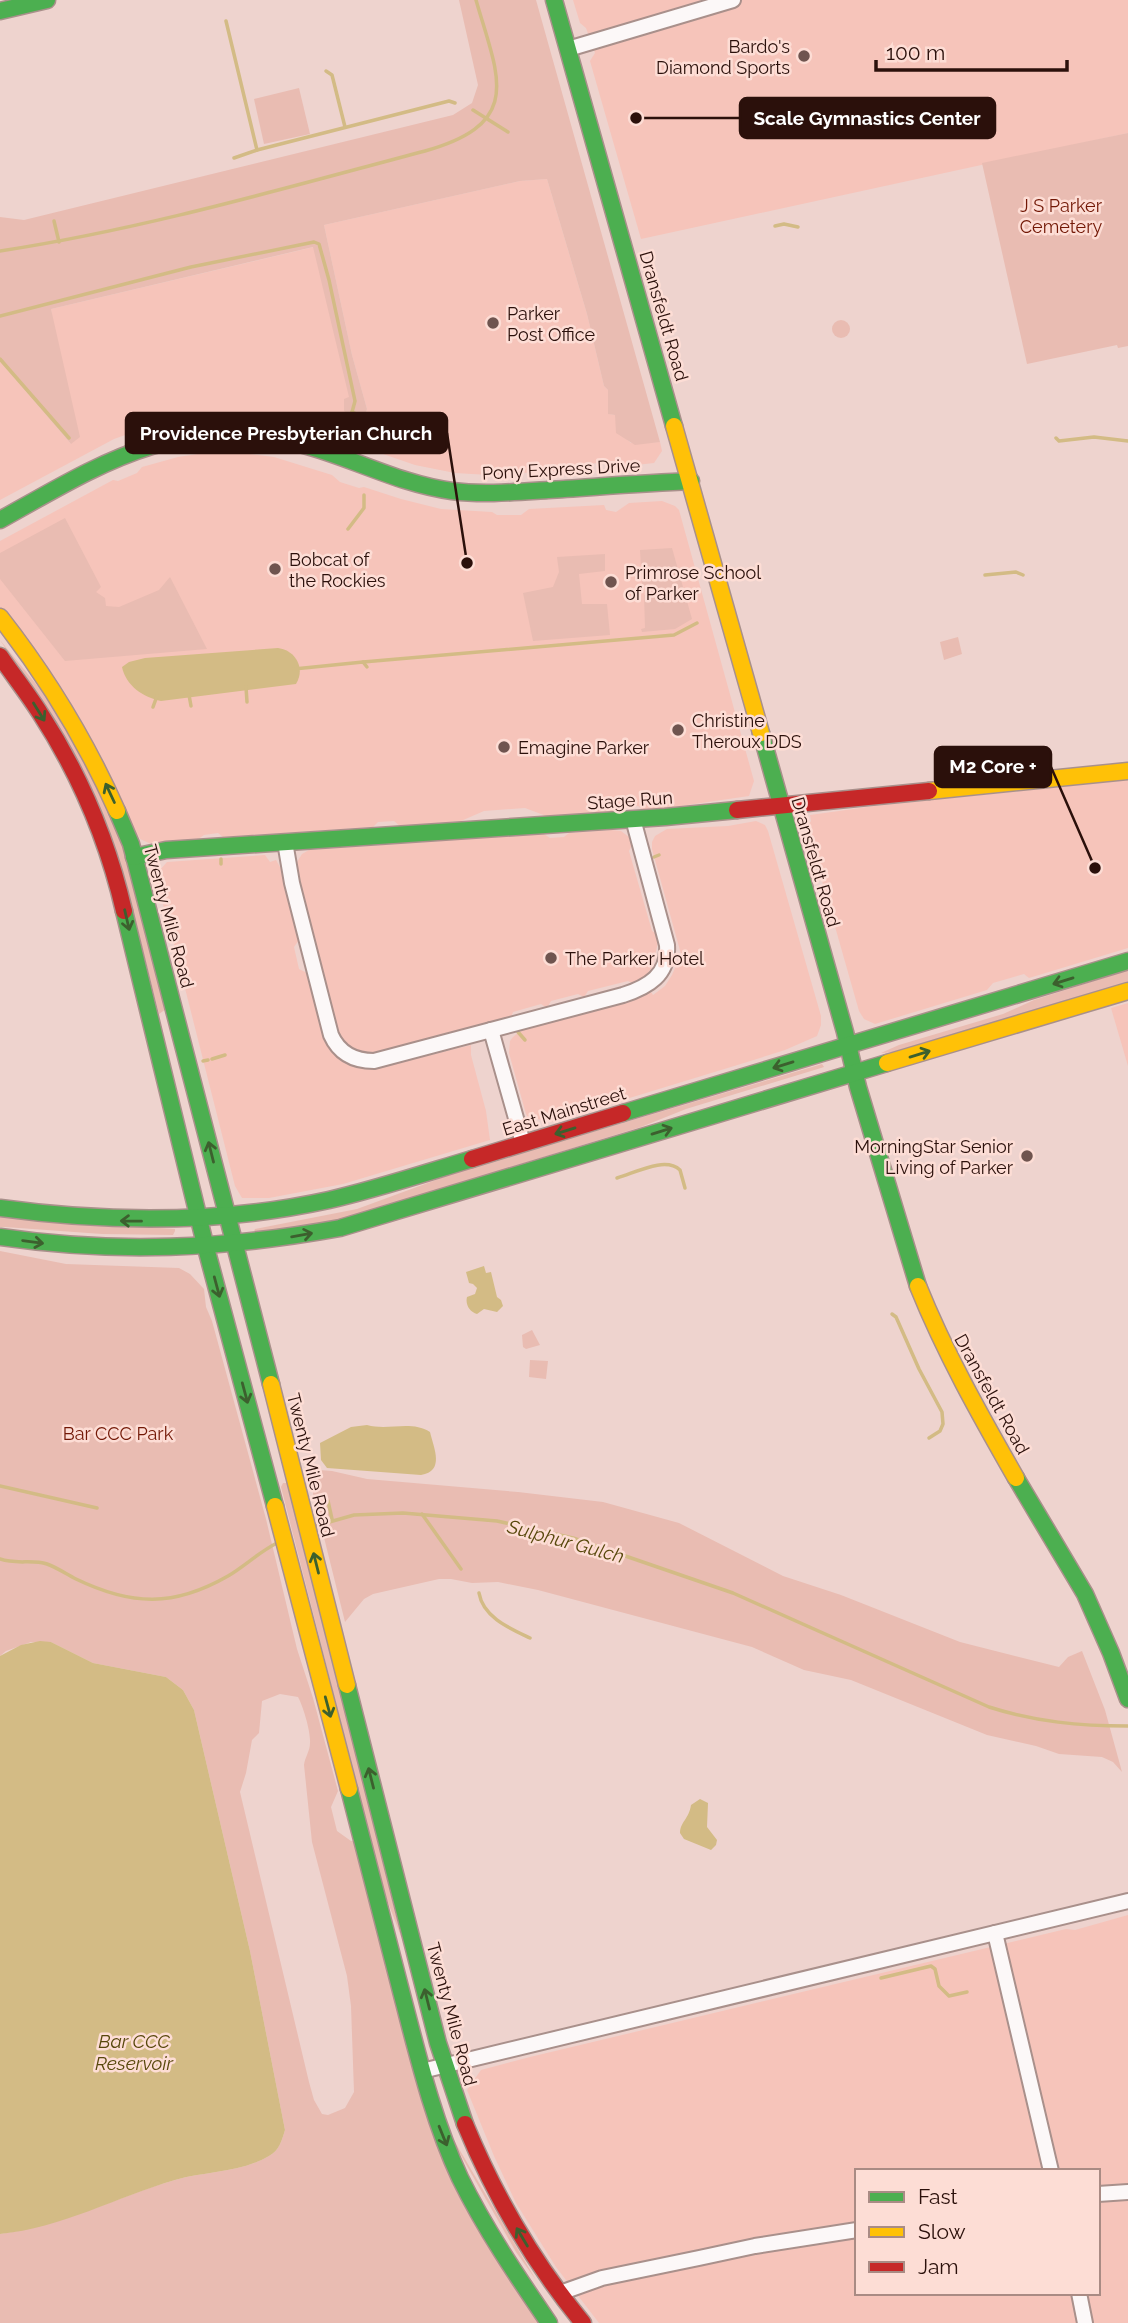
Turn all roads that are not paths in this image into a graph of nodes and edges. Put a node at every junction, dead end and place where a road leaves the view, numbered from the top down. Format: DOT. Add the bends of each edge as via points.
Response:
graph roads {
  1 [pos="47,0"];
  2 [pos="554,0"];
  3 [pos="733,0"];
  4 [pos="0,11"];
  5 [pos="568,49"];
  6 [pos="691,481"];
  7 [pos="0,520"];
  8 [pos="0,617"];
  9 [pos="0,656"];
  10 [pos="1128,771"];
  11 [pos="780,806"];
  12 [pos="633,819"];
  13 [pos="285,842"];
  14 [pos="134,857"];
  15 [pos="1128,961"];
  16 [pos="1128,991"];
  17 [pos="491,1030"];
  18 [pos="848,1045"];
  19 [pos="855,1073"];
  20 [pos="523,1143"];
  21 [pos="0,1209"];
  22 [pos="228,1218"];
  23 [pos="200,1220"];
  24 [pos="0,1237"];
  25 [pos="235,1245"];
  26 [pos="206,1248"];
  27 [pos="1128,1699"];
  28 [pos="1128,1901"];
  29 [pos="995,1933"];
  30 [pos="444,2065"];
  31 [pos="422,2071"];
  32 [pos="1051,2169"];
  33 [pos="466,2187"];
  34 [pos="1128,2192"];
  35 [pos="1100,2194"];
  36 [pos="855,2230"];
  37 [pos="560,2293"];
  38 [pos="1079,2295"];
  39 [pos="549,2323"];
  40 [pos="583,2323"];
  41 [pos="1085,2323"];
  1 -- 4 [label="main road"];
  2 -- 5 [label="main road, Dransfeldt Road"];
  3 -- 5 [label="street"];
  5 -- 6 [label="main road, Dransfeldt Road"];
  6 -- 7 [label="main road, Pony Express Drive" via="460,492 411,483 288,441 209,434 127,452"];
  6 -- 11 [label="main road, Dransfeldt Road"];
  14 -- 8 [label="main road, Twenty Mile Road, one-way" via="114,801 72,720"];
  9 -- 23 [label="main road, one-way" via="62,751 110,858"];
  10 -- 11 [label="main road, Stage Run"];
  11 -- 12 [label="main road, Stage Run"];
  11 -- 18 [label="main road, Dransfeldt Road"];
  12 -- 13 [label="main road, Stage Run"];
  12 -- 17 [label="street" via="667,945 659,976 636,991"];
  13 -- 14 [label="main road, Stage Run" via="166,850"];
  13 -- 17 [label="street" via="329,1031 339,1048 357,1059 376,1061"];
  22 -- 14 [label="main road, Twenty Mile Road, one-way"];
  15 -- 18 [label="main road, East Mainstreet, one-way"];
  19 -- 16 [label="main road, one-way"];
  17 -- 20 [label="street"];
  18 -- 19 [label="main road, Dransfeldt Road"];
  18 -- 20 [label="main road, East Mainstreet, one-way"];
  25 -- 19 [label="main road, one-way" via="356,1223"];
  19 -- 27 [label="main road, Dransfeldt Road" via="914,1273 937,1334 1085,1594"];
  20 -- 22 [label="main road, East Mainstreet" via="353,1195"];
  23 -- 21 [label="main road, East Mainstreet, one-way" via="92,1220"];
  22 -- 23 [label="main road, East Mainstreet"];
  22 -- 25 [label="main road, Twenty Mile Road"];
  23 -- 26 [label="main road"];
  24 -- 26 [label="main road, one-way" via="109,1249"];
  25 -- 26 [label="main road"];
  30 -- 25 [label="main road, Twenty Mile Road, one-way"];
  26 -- 31 [label="main road, one-way"];
  28 -- 29 [label="street"];
  29 -- 30 [label="street"];
  29 -- 32 [label="street"];
  30 -- 31 [label="street"];
  37 -- 30 [label="main road, Twenty Mile Road, one-way" via="491,2182"];
  31 -- 33 [label="main road, one-way"];
  33 -- 37 [label="main road" via="481,2195 537,2290"];
  33 -- 39 [label="main road" via="503,2256"];
  34 -- 35 [label="street"];
  36 -- 37 [label="street" via="602,2278"];
  37 -- 40 [label="main road, Twenty Mile Road"];
  38 -- 41 [label="street"];
}
